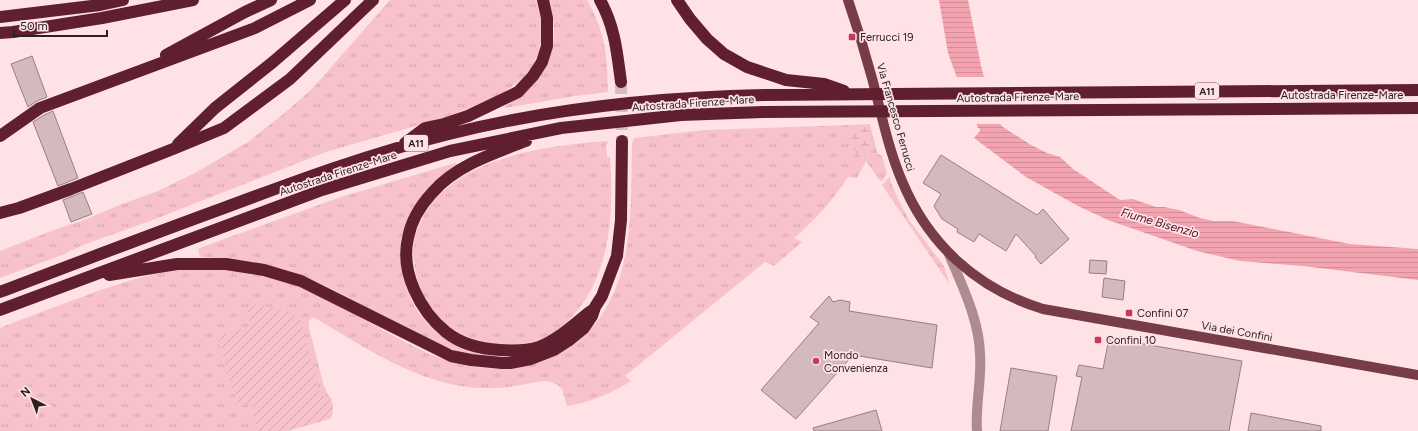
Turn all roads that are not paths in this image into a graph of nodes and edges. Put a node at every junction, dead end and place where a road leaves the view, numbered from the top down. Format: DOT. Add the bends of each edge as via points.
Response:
graph roads {
  1 [pos="124,0"];
  2 [pos="193,0"];
  3 [pos="271,0"];
  4 [pos="310,0"];
  5 [pos="345,0"];
  6 [pos="374,0"];
  7 [pos="543,0"];
  8 [pos="600,0"];
  9 [pos="677,0"];
  10 [pos="848,0"];
  11 [pos="0,17"];
  12 [pos="13,32"];
  13 [pos="0,33"];
  14 [pos="0,36"];
  15 [pos="124,78"];
  16 [pos="621,82"];
  17 [pos="1418,90"];
  18 [pos="853,94"];
  19 [pos="1418,108"];
  20 [pos="561,128"];
  21 [pos="0,136"];
  22 [pos="622,142"];
  23 [pos="399,147"];
  24 [pos="173,149"];
  25 [pos="19,208"];
  26 [pos="0,213"];
  27 [pos="0,220"];
  28 [pos="949,254"];
  29 [pos="80,279"];
  30 [pos="0,292"];
  31 [pos="595,307"];
  32 [pos="0,310"];
  33 [pos="1418,375"];
  34 [pos="977,431"];
  1 -- 11 [label="highway"];
  2 -- 12 [label="highway"];
  3 -- 15 [label="highway"];
  4 -- 15 [label="highway" via="255,28"];
  5 -- 24 [label="highway" via="215,108"];
  6 -- 24 [label="highway" via="290,79 224,128"];
  7 -- 23 [label="highway" via="548,18 547,46 542,62 518,92 468,116 425,128"];
  8 -- 16 [label="highway" via="616,41"];
  9 -- 18 [label="highway" via="707,39 724,54 747,67 786,80 824,84"];
  10 -- 28 [label="main road, Via Francesco Ferrucci" via="902,180 916,210"];
  12 -- 13 [label="highway"];
  12 -- 14 [label="highway"];
  15 -- 21 [label="highway" via="40,108"];
  17 -- 18 [label="highway, Autostrada Firenze-Mare / A11"];
  18 -- 23 [label="highway, Autostrada Firenze-Mare / A11" via="712,96 642,101 503,121"];
  19 -- 20 [label="highway, Autostrada Firenze-Mare / A11" via="763,112 681,115"];
  20 -- 29 [label="highway, Autostrada Firenze-Mare / A11" via="450,151 385,170 322,190"];
  20 -- 31 [label="highway" via="489,155 442,182 416,214 407,239 407,268 413,287 432,318 458,340 482,348 507,351 539,347"];
  22 -- 31 [label="highway" via="621,220 617,256 602,296"];
  23 -- 30 [label="highway, Autostrada Firenze-Mare / A11" via="288,184"];
  24 -- 25 [label="highway"];
  25 -- 26 [label="highway"];
  25 -- 27 [label="highway"];
  28 -- 33 [label="main road, Via dei Confini" via="973,275 1000,293 1043,309"];
  28 -- 34 [label="street" via="980,342"];
  29 -- 31 [label="highway" via="177,264 226,264 264,270 301,281 451,356 492,363 531,359 554,350 584,328"];
  29 -- 32 [label="highway, Autostrada Firenze-Mare / A11"];
}
